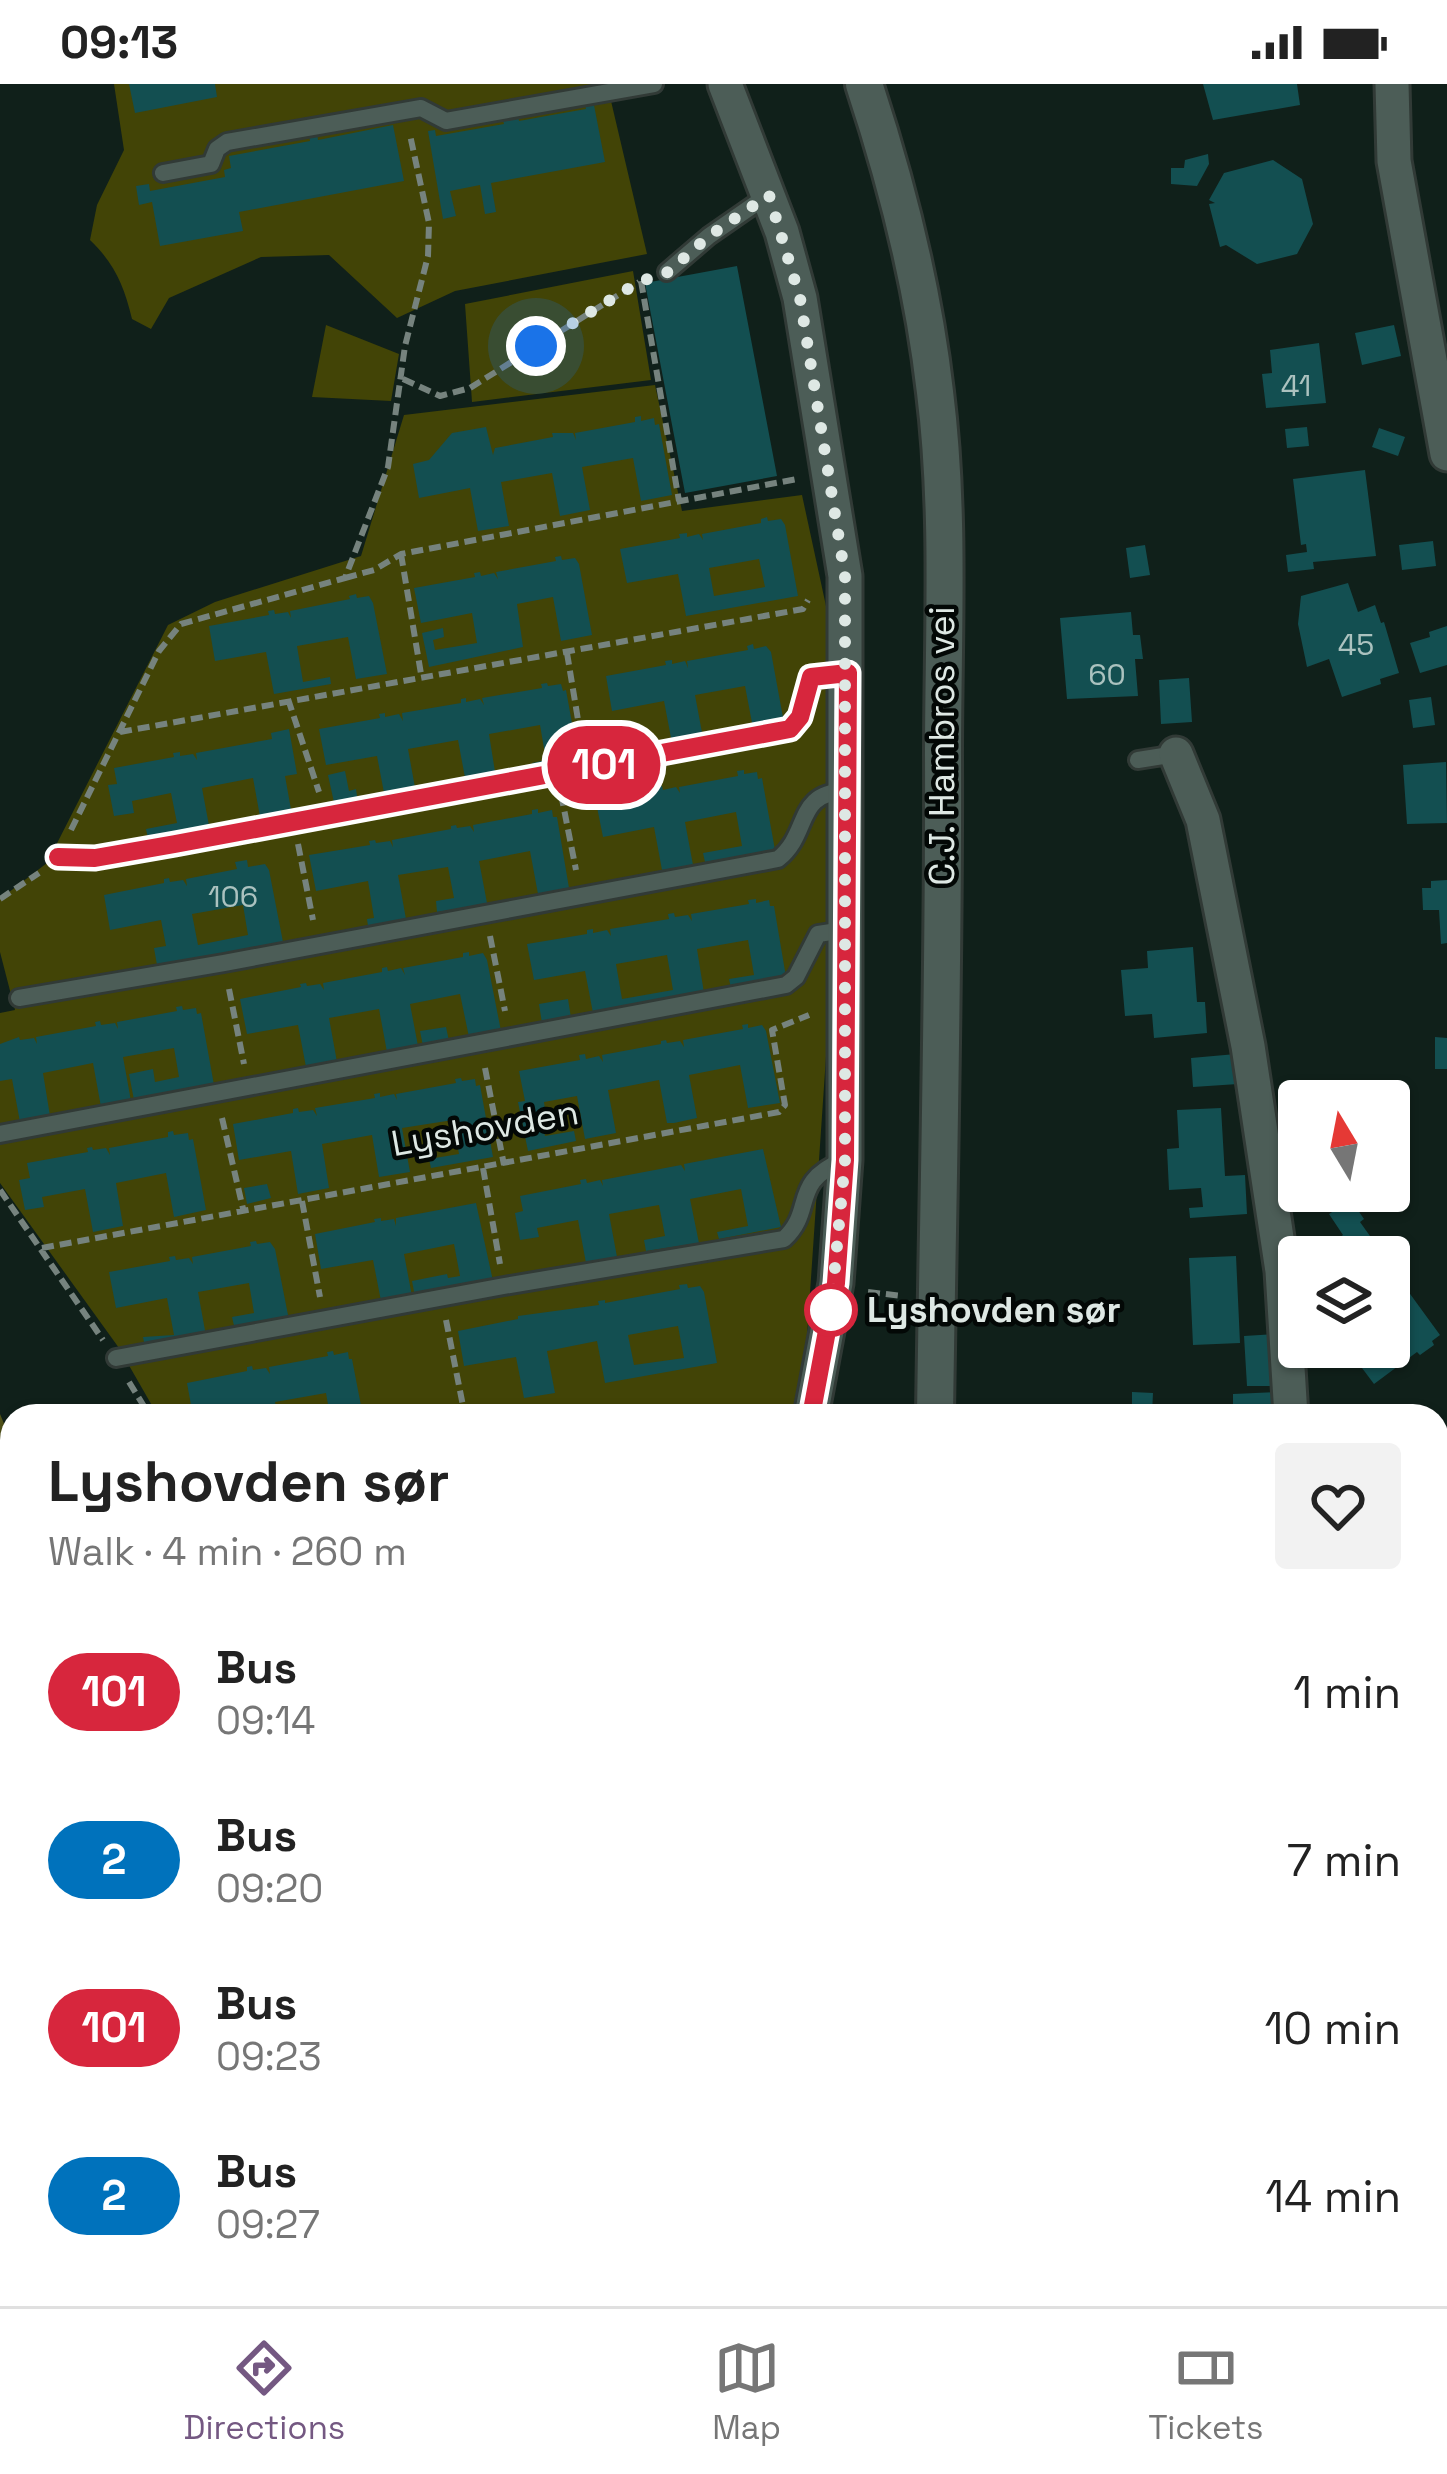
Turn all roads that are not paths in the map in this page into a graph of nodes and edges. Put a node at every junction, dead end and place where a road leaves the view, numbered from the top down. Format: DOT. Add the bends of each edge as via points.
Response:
graph roads {
  1 [pos="654,84"];
  2 [pos="725,84"];
  3 [pos="864,84"];
  4 [pos="1392,84"];
  5 [pos="164,172"];
  6 [pos="769,195"];
  7 [pos="668,272"];
  8 [pos="1447,454"];
  9 [pos="848,673"];
  10 [pos="1176,754"];
  11 [pos="1138,760"];
  12 [pos="847,791"];
  13 [pos="58,857"];
  14 [pos="844,930"];
  15 [pos="19,998"];
  16 [pos="0,1134"];
  17 [pos="845,1160"];
  18 [pos="116,1358"];
  19 [pos="813,1404"];
  20 [pos="935,1404"];
  21 [pos="1290,1404"];
  1 -- 5 [label="lane" via="446,121 421,107 405,109 227,142 211,164"];
  2 -- 6 [label="street"];
  3 -- 20 [label="main road, C.J. Hambros vei" via="922,306 942,497"];
  4 -- 8 [label="street" via="1394,161"];
  6 -- 7 [label="lane"];
  6 -- 9 [label="street" via="800,298 827,445"];
  9 -- 12 [label="street"];
  9 -- 13 [label="lane" via="811,677 790,729 95,858"];
  10 -- 11 [label="lane"];
  10 -- 21 [label="street" via="1203,820 1248,1046 1282,1271"];
  12 -- 14 [label="street"];
  12 -- 15 [label="lane" via="815,800 778,859"];
  14 -- 16 [label="lane" via="818,934 786,985"];
  14 -- 17 [label="street"];
  17 -- 18 [label="lane" via="808,1184 796,1228 784,1240"];
  17 -- 19 [label="street" via="836,1283"];
}
